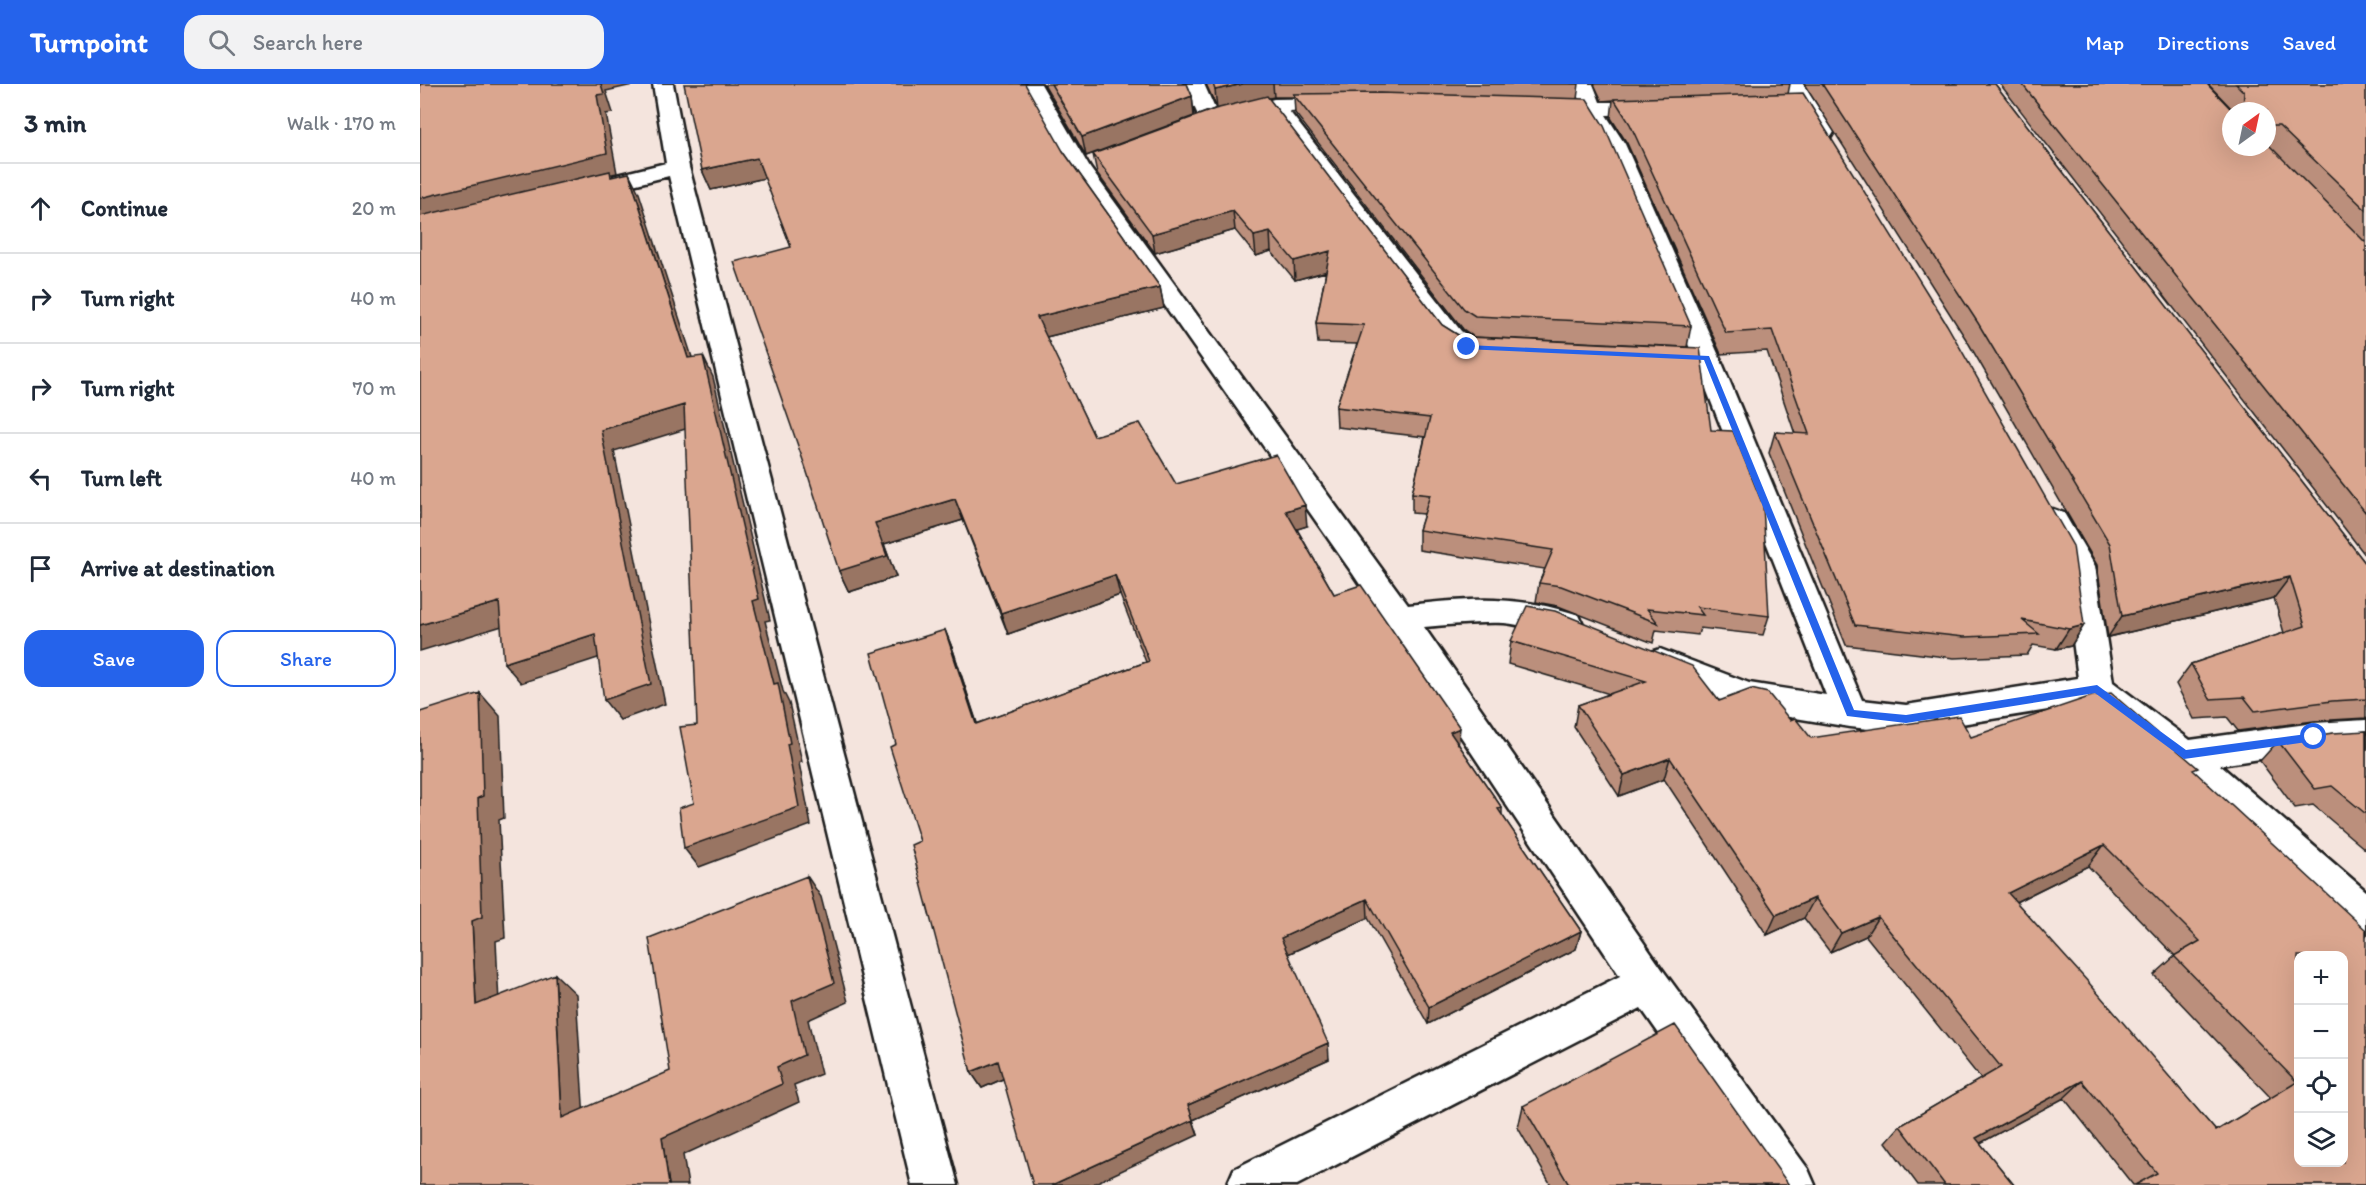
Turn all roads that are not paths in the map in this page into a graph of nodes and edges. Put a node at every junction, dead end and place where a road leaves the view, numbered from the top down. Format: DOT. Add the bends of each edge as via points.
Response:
graph roads {
  1 [pos="663,84"];
  2 [pos="1031,84"];
  3 [pos="1194,84"];
  4 [pos="1583,84"];
  5 [pos="1793,98"];
  6 [pos="1357,104"];
  7 [pos="1275,105"];
  8 [pos="1522,108"];
  9 [pos="1676,108"];
  10 [pos="1593,110"];
  11 [pos="1209,120"];
  12 [pos="1188,128"];
  13 [pos="1836,154"];
  14 [pos="678,167"];
  15 [pos="566,194"];
  16 [pos="1499,350"];
  17 [pos="2039,496"];
  18 [pos="1400,618"];
  19 [pos="1590,633"];
  20 [pos="1634,651"];
  21 [pos="2097,689"];
  22 [pos="1850,714"];
  23 [pos="2366,734"];
  24 [pos="2184,755"];
  25 [pos="2366,915"];
  26 [pos="1648,983"];
  27 [pos="935,1185"];
  28 [pos="1250,1185"];
  29 [pos="1792,1185"];
  1 -- 14 [label="street"];
  2 -- 18 [label="street" via="1091,165"];
  3 -- 11 [label="street"];
  4 -- 10 [label="street"];
  5 -- 13 [label="street"];
  6 -- 7 [label="street"];
  7 -- 11 [label="street"];
  7 -- 16 [label="street" via="1452,337 1467,347"];
  8 -- 10 [label="street"];
  9 -- 10 [label="street"];
  10 -- 22 [label="street" via="1614,144 1695,357"];
  11 -- 12 [label="street"];
  14 -- 15 [label="street"];
  14 -- 27 [label="street"];
  17 -- 21 [label="street" via="2079,566"];
  18 -- 19 [label="street" via="1488,609 1557,620"];
  18 -- 26 [label="street"];
  20 -- 22 [label="street" via="1746,696"];
  21 -- 22 [label="street" via="1906,719"];
  21 -- 24 [label="street"];
  23 -- 24 [label="street"];
  24 -- 25 [label="street"];
  26 -- 28 [label="street"];
  26 -- 29 [label="street"];
}
